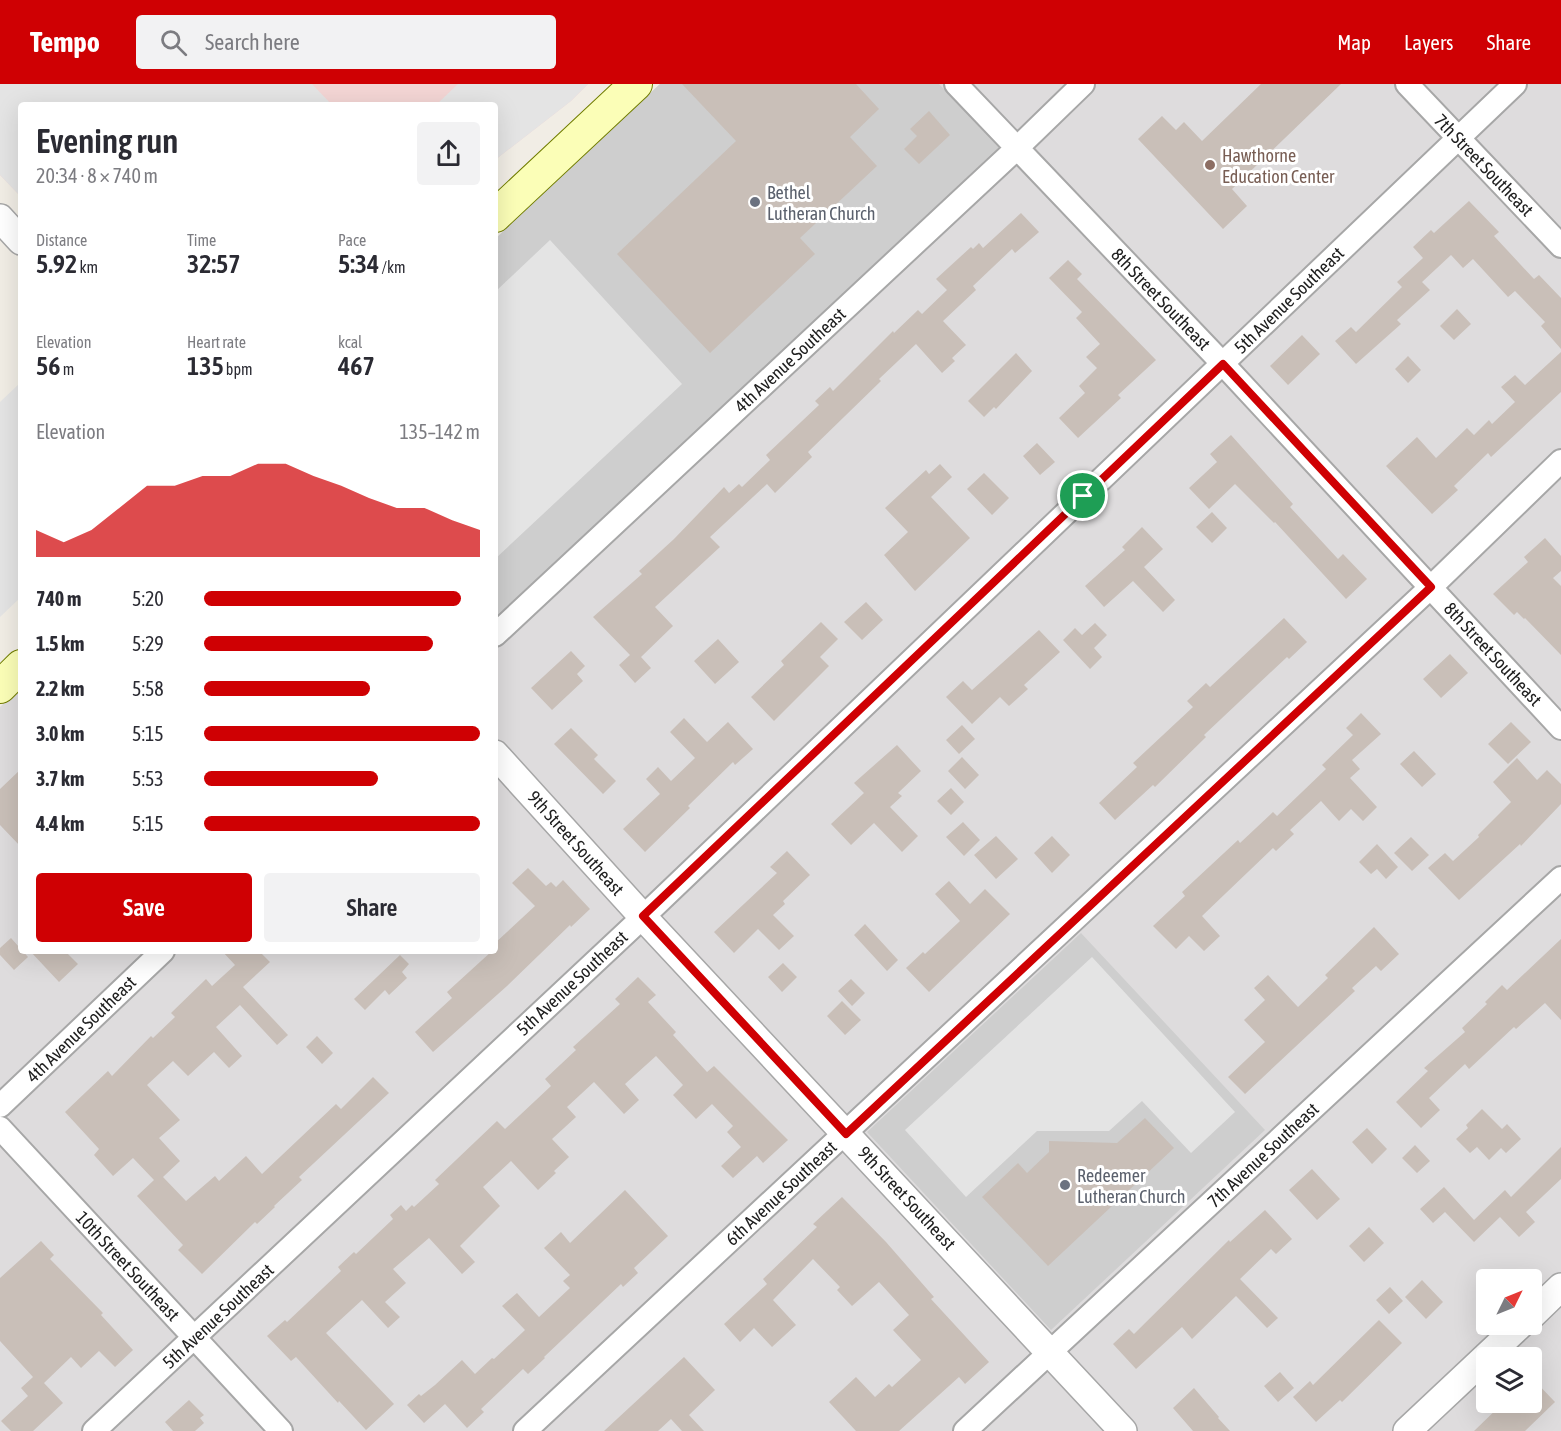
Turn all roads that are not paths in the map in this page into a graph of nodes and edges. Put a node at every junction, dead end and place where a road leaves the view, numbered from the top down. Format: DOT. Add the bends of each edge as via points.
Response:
graph roads {
  1 [pos="636,84"];
  2 [pos="956,84"];
  3 [pos="1083,84"];
  4 [pos="1407,84"];
  5 [pos="1515,84"];
  6 [pos="1457,138"];
  7 [pos="1016,149"];
  8 [pos="498,213"];
  9 [pos="0,218"];
  10 [pos="18,238"];
  11 [pos="1561,246"];
  12 [pos="1223,364"];
  13 [pos="1561,461"];
  14 [pos="1431,587"];
  15 [pos="498,632"];
  16 [pos="18,669"];
  17 [pos="0,687"];
  18 [pos="1561,728"];
  19 [pos="498,757"];
  20 [pos="1561,878"];
  21 [pos="643,916"];
  22 [pos="160,954"];
  23 [pos="0,1107"];
  24 [pos="0,1128"];
  25 [pos="846,1134"];
  26 [pos="1561,1287"];
  27 [pos="1542,1305"];
  28 [pos="1509,1335"];
  29 [pos="194,1338"];
  30 [pos="1051,1351"];
  31 [pos="94,1431"];
  32 [pos="281,1431"];
  33 [pos="525,1431"];
  34 [pos="965,1431"];
  35 [pos="1123,1431"];
  36 [pos="1407,1431"];
  1 -- 8 [label="main road"];
  2 -- 7 [label="street, 8th Street Southeast"];
  3 -- 7 [label="street, 4th Avenue Southeast"];
  4 -- 6 [label="street, 7th Street Southeast"];
  5 -- 6 [label="street, 5th Avenue Southeast"];
  6 -- 11 [label="street, 7th Street Southeast"];
  6 -- 12 [label="street, 5th Avenue Southeast"];
  7 -- 12 [label="street, 8th Street Southeast"];
  7 -- 15 [label="street, 4th Avenue Southeast"];
  9 -- 10 [label="street"];
  12 -- 14 [label="street, 8th Street Southeast"];
  12 -- 21 [label="street, 5th Avenue Southeast"];
  13 -- 14 [label="street, 6th Avenue Southeast"];
  14 -- 18 [label="street, 8th Street Southeast"];
  14 -- 25 [label="street, 6th Avenue Southeast"];
  16 -- 17 [label="main road"];
  19 -- 21 [label="street, 9th Street Southeast"];
  20 -- 30 [label="street, 7th Avenue Southeast"];
  21 -- 25 [label="street, 9th Street Southeast"];
  21 -- 29 [label="street, 5th Avenue Southeast"];
  22 -- 23 [label="street, 4th Avenue Southeast"];
  24 -- 29 [label="street, 10th Street Southeast"];
  25 -- 30 [label="street, 9th Street Southeast"];
  25 -- 33 [label="street, 6th Avenue Southeast"];
  26 -- 27 [label="street"];
  28 -- 36 [label="street"];
  29 -- 31 [label="street, 5th Avenue Southeast"];
  29 -- 32 [label="street, 10th Street Southeast"];
  30 -- 34 [label="street, 7th Avenue Southeast"];
  30 -- 35 [label="street, 9th Street Southeast"];
}
